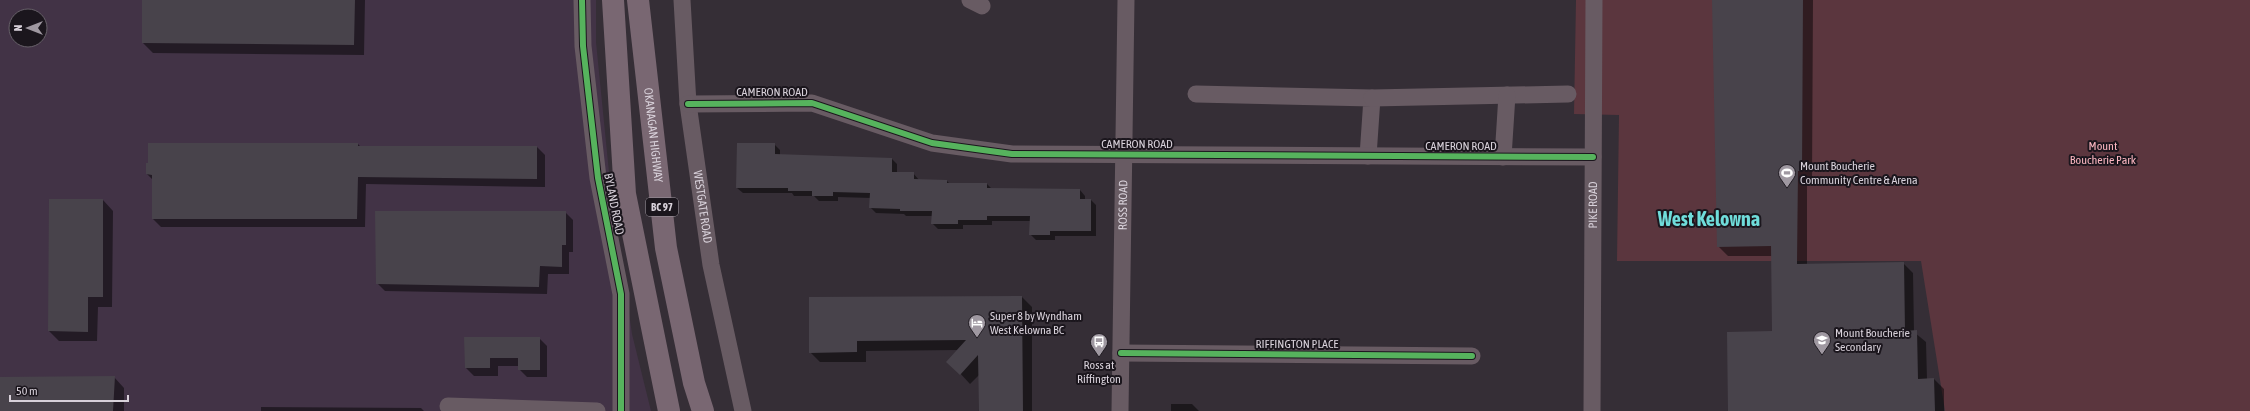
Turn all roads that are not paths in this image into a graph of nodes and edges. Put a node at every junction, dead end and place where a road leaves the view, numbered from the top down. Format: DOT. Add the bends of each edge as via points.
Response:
graph roads {
  1 [pos="582,0"];
  2 [pos="614,0"];
  3 [pos="638,0"];
  4 [pos="682,0"];
  5 [pos="1126,0"];
  6 [pos="1594,0"];
  7 [pos="1196,94"];
  8 [pos="1568,94"];
  9 [pos="1507,95"];
  10 [pos="1372,98"];
  11 [pos="688,104"];
  12 [pos="1124,156"];
  13 [pos="1368,156"];
  14 [pos="1503,157"];
  15 [pos="1593,157"];
  16 [pos="1122,354"];
  17 [pos="1472,356"];
  18 [pos="448,406"];
  19 [pos="596,411"];
  20 [pos="621,411"];
  21 [pos="669,411"];
  22 [pos="703,411"];
  23 [pos="743,411"];
  24 [pos="1120,411"];
  25 [pos="1592,411"];
  1 -- 20 [label="street, BYLAND ROAD" via="583,46 598,178 621,294"];
  2 -- 21 [label="highway, BC 97" via="624,194"];
  3 -- 22 [label="highway, OKANAGAN HIGHWAY / BC 97" via="666,248 694,383"];
  4 -- 11 [label="street, WESTGATE ROAD"];
  5 -- 12 [label="street, ROSS ROAD"];
  6 -- 15 [label="street, PIKE ROAD"];
  7 -- 10 [label="street"];
  8 -- 9 [label="street"];
  9 -- 10 [label="street"];
  9 -- 14 [label="street"];
  10 -- 13 [label="street"];
  11 -- 12 [label="street, CAMERON ROAD" via="812,103 932,143 1012,154"];
  11 -- 23 [label="street, WESTGATE ROAD" via="712,265"];
  12 -- 13 [label="street, CAMERON ROAD"];
  12 -- 16 [label="street, ROSS ROAD"];
  13 -- 14 [label="street, CAMERON ROAD"];
  14 -- 15 [label="street, CAMERON ROAD"];
  15 -- 25 [label="street, PIKE ROAD"];
  16 -- 17 [label="street, RIFFINGTON PLACE"];
  16 -- 24 [label="street, ROSS ROAD"];
  18 -- 19 [label="street"];
}
